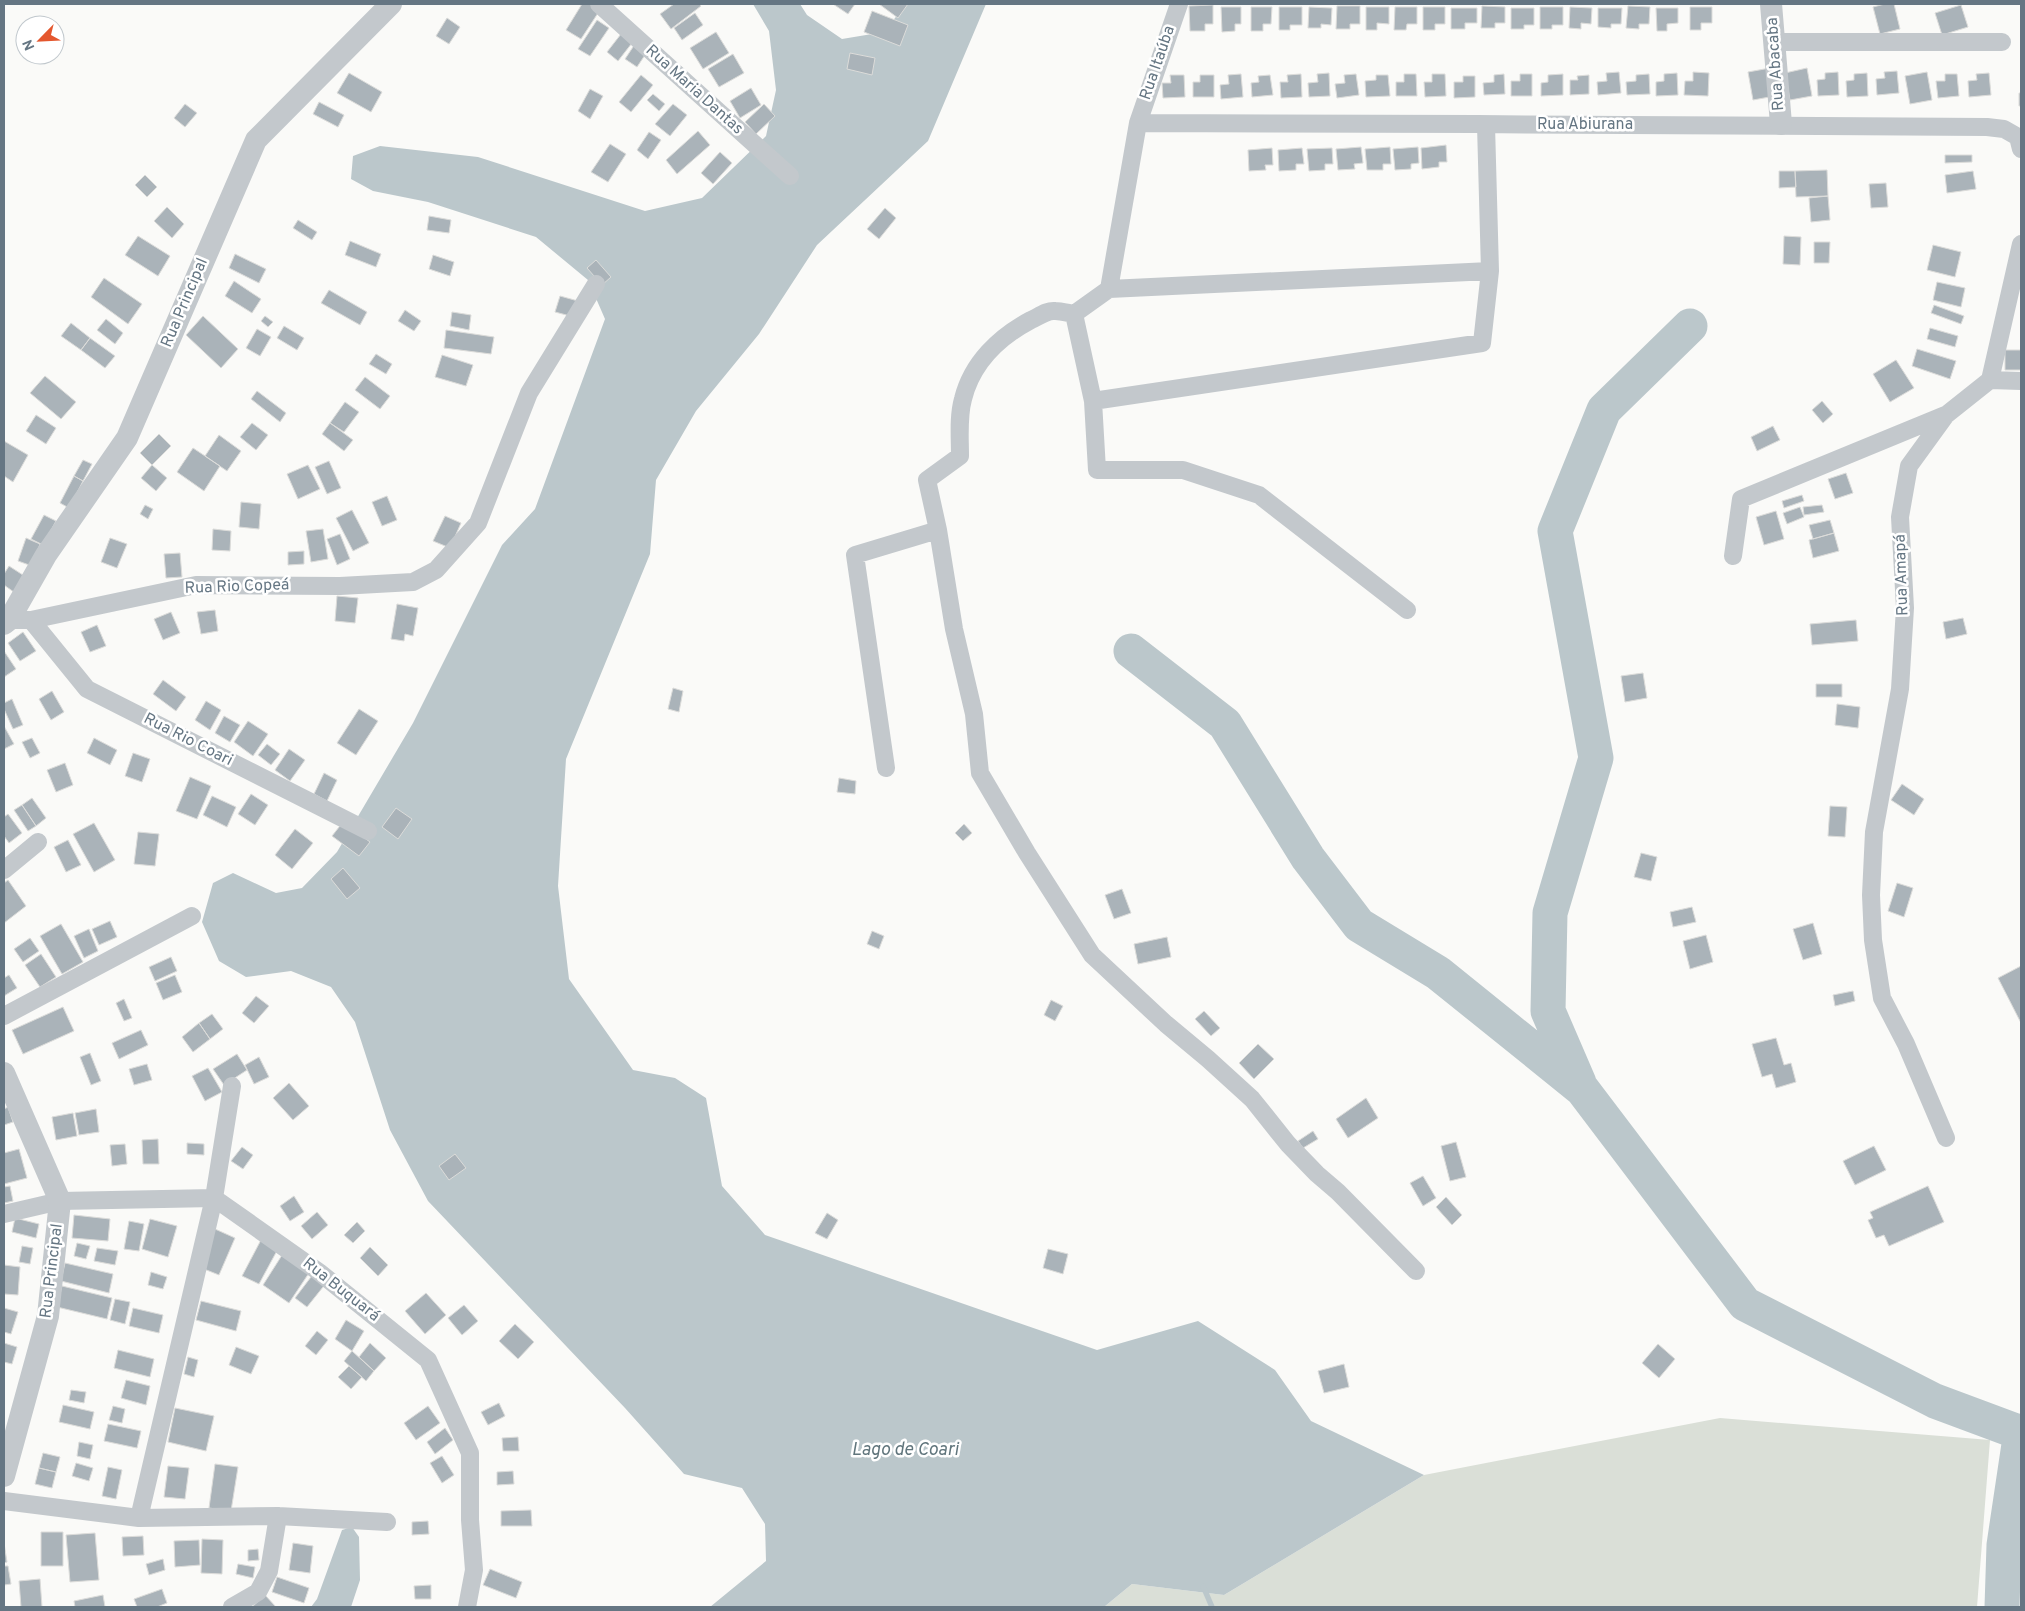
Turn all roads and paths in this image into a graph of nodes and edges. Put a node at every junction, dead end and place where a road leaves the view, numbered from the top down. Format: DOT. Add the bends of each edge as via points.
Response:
graph roads {
  1 [pos="391,4"];
  2 [pos="599,4"];
  3 [pos="1179,4"];
  4 [pos="1771,4"];
  5 [pos="1774,42"];
  6 [pos="2002,42"];
  7 [pos="1138,123"];
  8 [pos="1781,124"];
  9 [pos="1486,125"];
  10 [pos="2021,149"];
  11 [pos="790,176"];
  12 [pos="2021,244"];
  13 [pos="1490,271"];
  14 [pos="596,284"];
  15 [pos="1109,289"];
  16 [pos="1074,314"];
  17 [pos="1990,380"];
  18 [pos="2021,381"];
  19 [pos="1093,401"];
  20 [pos="1946,415"];
  21 [pos="938,530"];
  22 [pos="1733,556"];
  23 [pos="1407,610"];
  24 [pos="31,620"];
  25 [pos="6,622"];
  26 [pos="886,768"];
  27 [pos="368,831"];
  28 [pos="38,842"];
  29 [pos="4,870"];
  30 [pos="192,916"];
  31 [pos="4,1016"];
  32 [pos="4,1073"];
  33 [pos="232,1086"];
  34 [pos="1946,1138"];
  35 [pos="214,1198"];
  36 [pos="60,1200"];
  37 [pos="4,1214"];
  38 [pos="1416,1271"];
  39 [pos="4,1476"];
  40 [pos="4,1501"];
  41 [pos="278,1516"];
  42 [pos="139,1518"];
  43 [pos="387,1522"];
  44 [pos="232,1607"];
  45 [pos="467,1607"];
  1 -- 25 [label="street, Rua Principal" via="256,140 127,438 46,555"];
  2 -- 11 [label="street, Rua Maria Dantas"];
  3 -- 7 [label="street, Rua Itaúba"];
  4 -- 5 [label="street, Rua Abacaba"];
  5 -- 6 [label="street"];
  5 -- 8 [label="street, Rua Abacaba"];
  7 -- 9 [label="street, Rua Abiurana"];
  7 -- 15 [label="street, Rua Itaúba"];
  8 -- 9 [label="street, Rua Abiurana"];
  8 -- 10 [label="street, Rua Abiurana" via="1987,127 2004,129 2018,137"];
  9 -- 13 [label="street"];
  12 -- 17 [label="street"];
  13 -- 15 [label="street"];
  13 -- 19 [label="street" via="1482,343"];
  14 -- 24 [label="street, Rua Rio Copeá" via="529,393 478,523 436,570 413,582 340,586 196,585"];
  15 -- 16 [label="street"];
  16 -- 19 [label="street"];
  16 -- 21 [label="street" via="1054,310 1042,314 1015,329 986,352 962,400 960,456 927,480"];
  17 -- 18 [label="street"];
  17 -- 20 [label="street, Rua Amapá"];
  19 -- 23 [label="street" via="1097,470 1183,470 1259,494"];
  20 -- 22 [label="street" via="1741,499"];
  20 -- 34 [label="street, Rua Amapá" via="1909,466 1900,517 1904,608 1900,689 1874,832 1871,895 1873,940 1882,998 1906,1044"];
  21 -- 26 [label="street" via="855,554"];
  21 -- 38 [label="street" via="954,629 974,714 980,773 1092,955 1252,1099 1288,1144"];
  24 -- 25 [label="street, Rua Rio Copeá"];
  24 -- 27 [label="street, Rua Rio Coari" via="87,689"];
  28 -- 29 [label="street"];
  30 -- 31 [label="street"];
  32 -- 36 [label="street, Rua Principal"];
  33 -- 35 [label="street"];
  35 -- 36 [label="street"];
  35 -- 42 [label="street"];
  35 -- 45 [label="street, Rua Buquará" via="319,1272 428,1360 470,1453 474,1570"];
  36 -- 37 [label="street"];
  36 -- 39 [label="street, Rua Principal" via="48,1316"];
  40 -- 42 [label="street"];
  41 -- 42 [label="street"];
  41 -- 43 [label="street"];
  41 -- 44 [label="street" via="269,1571 258,1592"];
}
